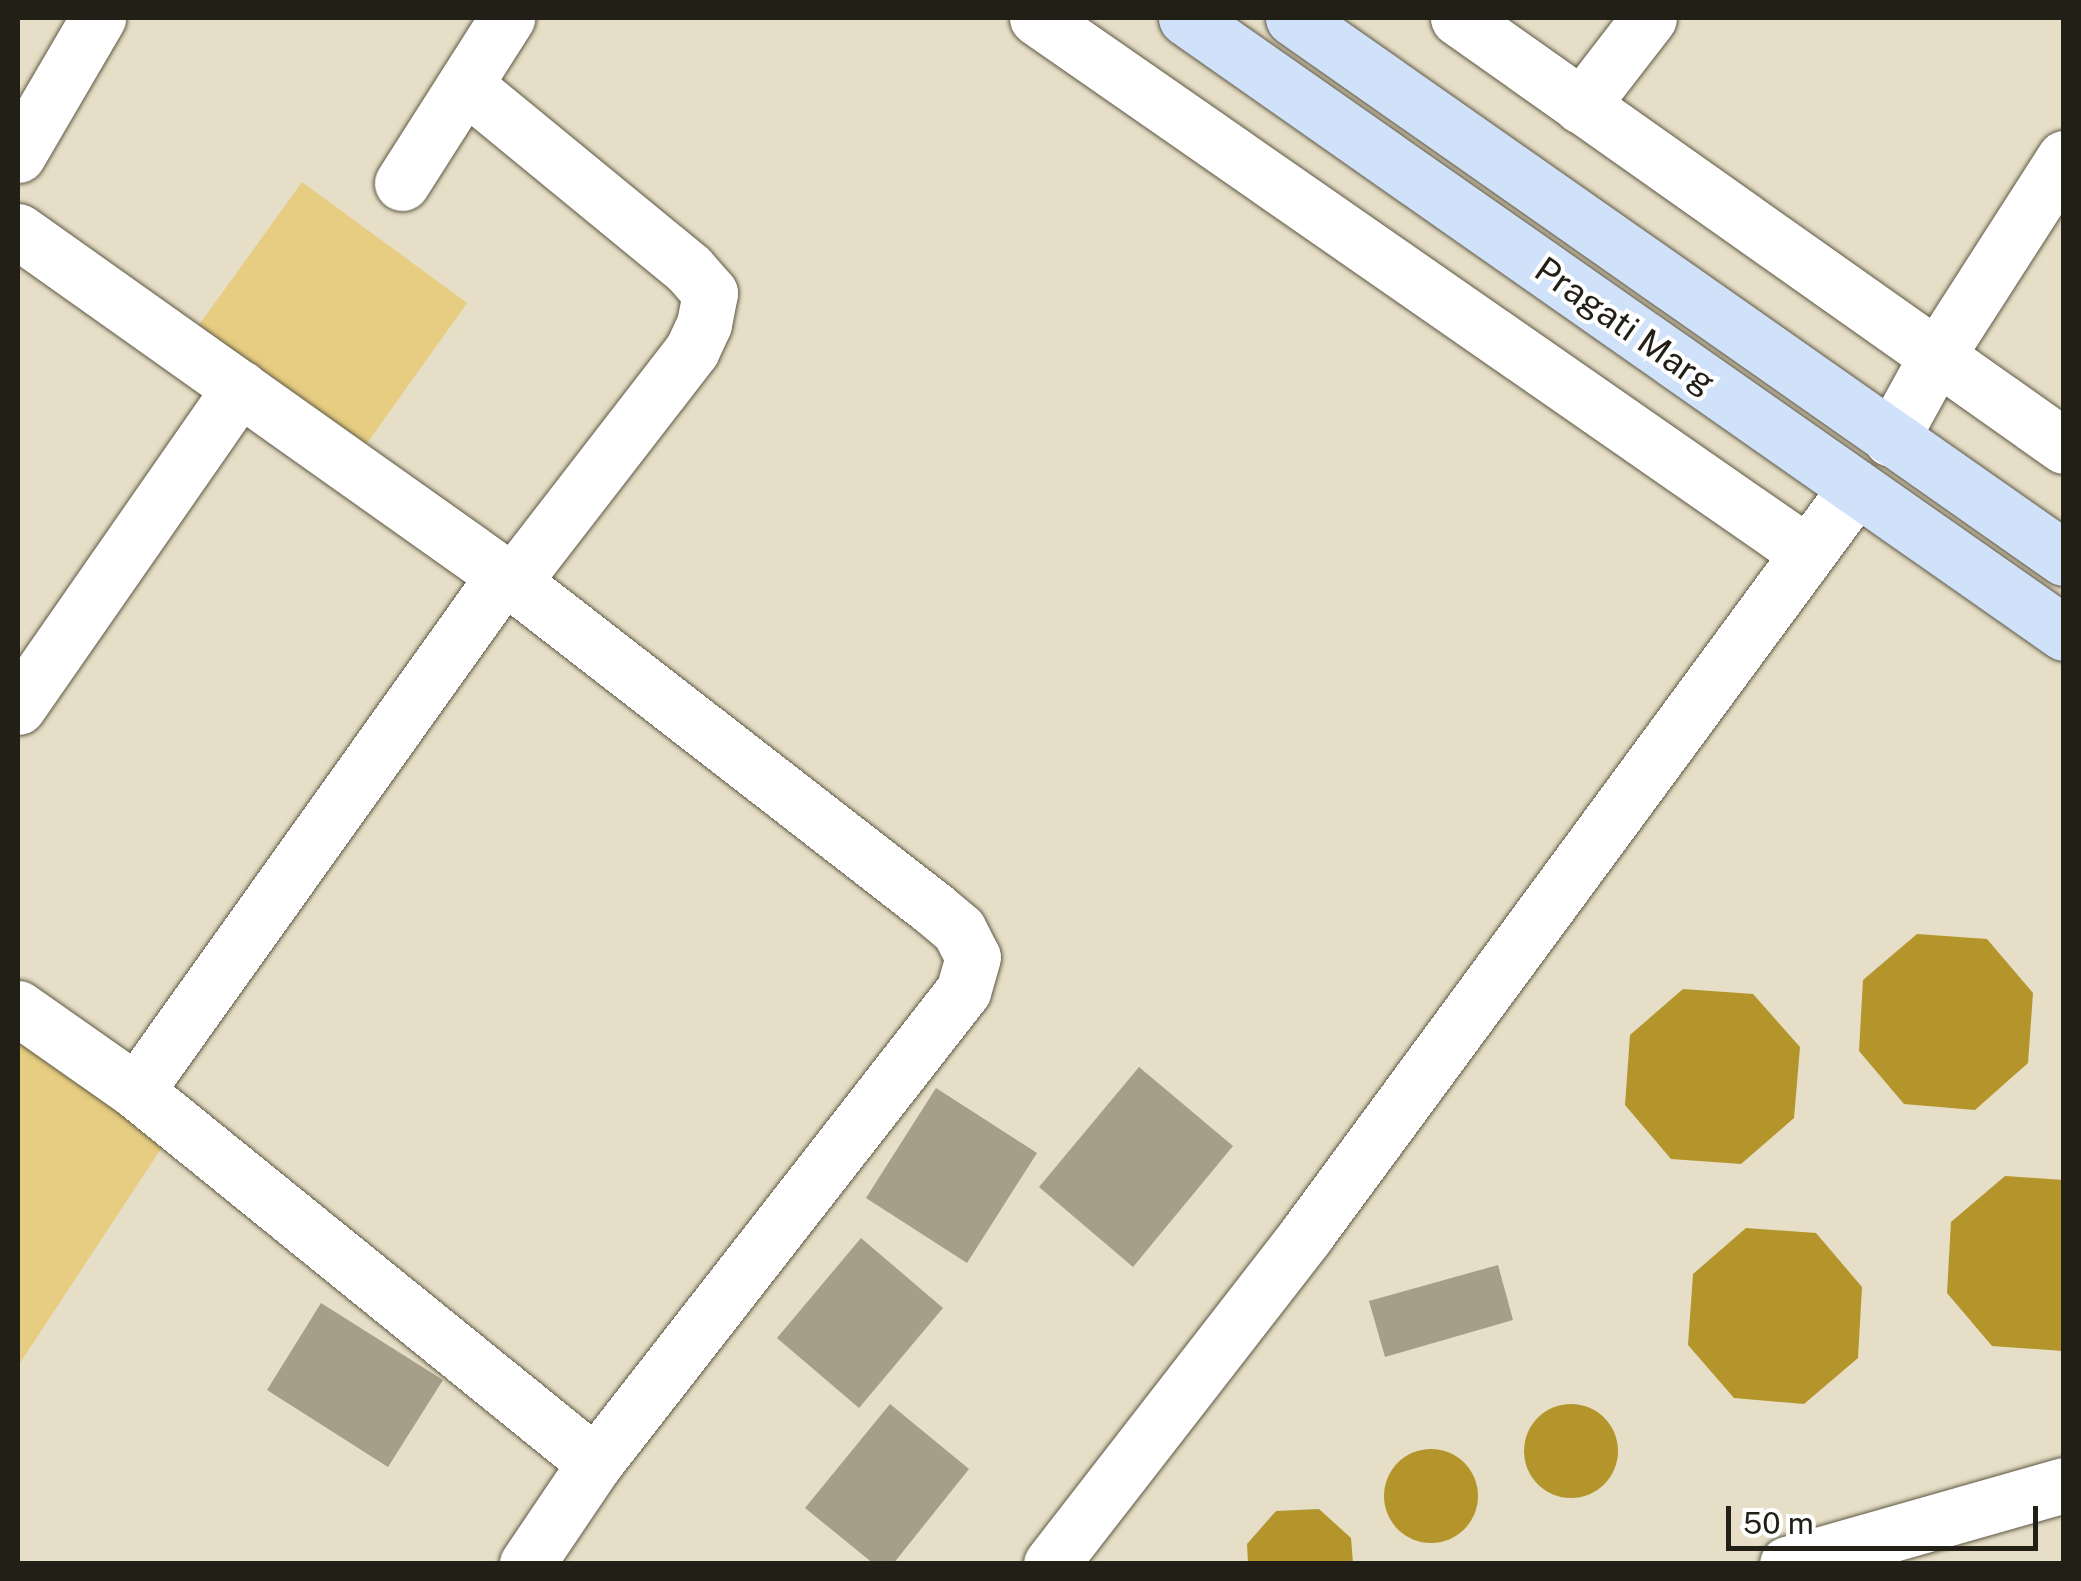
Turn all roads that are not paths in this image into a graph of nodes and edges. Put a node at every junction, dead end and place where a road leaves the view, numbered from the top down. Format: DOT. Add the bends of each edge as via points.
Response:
graph roads {
  1 [pos="98,18"];
  2 [pos="507,18"];
  3 [pos="1037,18"];
  4 [pos="1186,18"];
  5 [pos="1293,18"];
  6 [pos="1458,18"];
  7 [pos="1649,18"];
  8 [pos="466,85"];
  9 [pos="1582,106"];
  10 [pos="18,155"];
  11 [pos="2064,158"];
  12 [pos="402,183"];
  13 [pos="18,231"];
  14 [pos="1935,359"];
  15 [pos="240,388"];
  16 [pos="1890,440"];
  17 [pos="2064,446"];
  18 [pos="1856,488"];
  19 [pos="1806,552"];
  20 [pos="2064,558"];
  21 [pos="508,578"];
  22 [pos="2064,633"];
  23 [pos="24,684"];
  24 [pos="18,1008"];
  25 [pos="136,1091"];
  26 [pos="595,1463"];
  27 [pos="2064,1486"];
  28 [pos="527,1564"];
  29 [pos="1051,1564"];
  30 [pos="1787,1564"];
  1 -- 10 [label="street"];
  2 -- 8 [label="street"];
  3 -- 19 [label="street"];
  4 -- 18 [label="main road, Pragati Marg"];
  5 -- 16 [label="main road, Pragati Marg"];
  6 -- 9 [label="street"];
  7 -- 9 [label="street"];
  8 -- 12 [label="street"];
  8 -- 21 [label="street" via="710,292 692,350"];
  9 -- 14 [label="street"];
  11 -- 14 [label="street"];
  13 -- 15 [label="street"];
  14 -- 16 [label="street"];
  14 -- 17 [label="street"];
  15 -- 21 [label="street"];
  15 -- 23 [label="street"];
  16 -- 20 [label="main road, Pragati Marg"];
  18 -- 19 [label="street"];
  18 -- 22 [label="main road, Pragati Marg"];
  19 -- 29 [label="street" via="1306,1235"];
  21 -- 25 [label="street"];
  21 -- 26 [label="street" via="934,908 959,930 973,957 963,991"];
  24 -- 25 [label="street"];
  25 -- 26 [label="street"];
  26 -- 28 [label="street"];
  27 -- 30 [label="street"];
}
